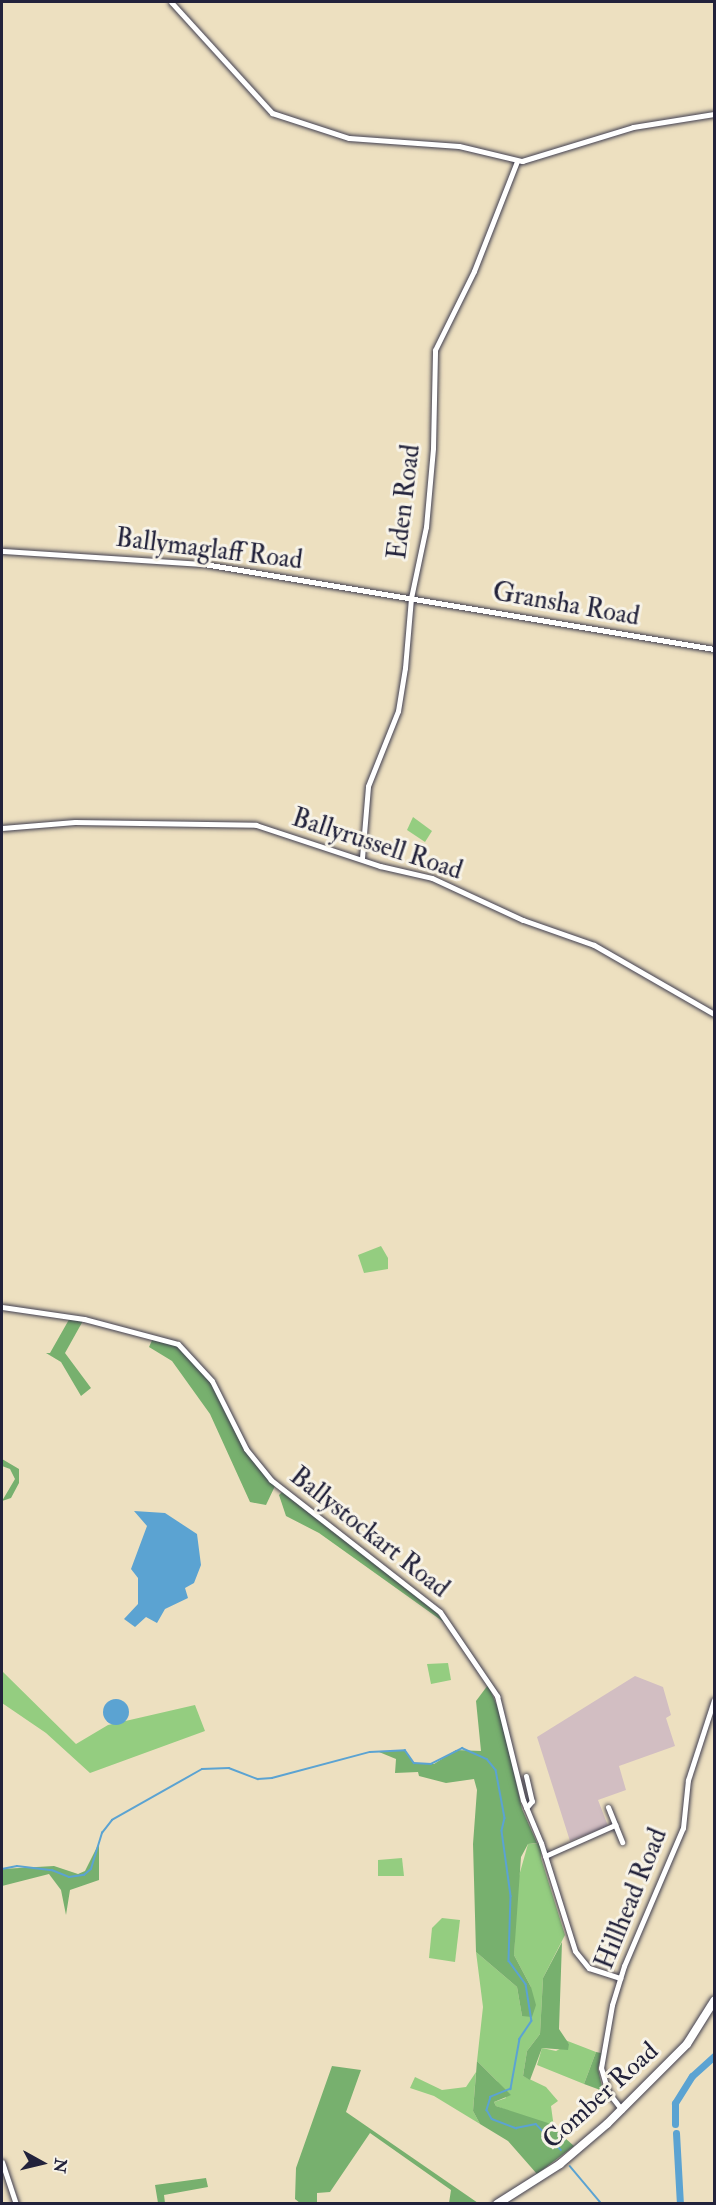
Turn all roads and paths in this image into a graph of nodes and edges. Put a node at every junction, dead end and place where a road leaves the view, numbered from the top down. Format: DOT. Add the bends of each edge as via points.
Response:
graph roads {
  1 [pos="171,2"];
  2 [pos="714,114"];
  3 [pos="517,161"];
  4 [pos="2,551"];
  5 [pos="411,597"];
  6 [pos="714,649"];
  7 [pos="2,828"];
  8 [pos="362,858"];
  9 [pos="714,1014"];
  10 [pos="2,1307"];
  11 [pos="714,1700"];
  12 [pos="526,1776"];
  13 [pos="608,1807"];
  14 [pos="526,1808"];
  15 [pos="615,1826"];
  16 [pos="622,1842"];
  17 [pos="545,1856"];
  18 [pos="620,1978"];
  19 [pos="714,2001"];
  20 [pos="622,2110"];
  21 [pos="2,2162"];
  22 [pos="16,2204"];
  23 [pos="497,2204"];
  1 -- 3 [label="street" via="272,113 349,138 459,146"];
  2 -- 3 [label="street" via="633,127 554,154"];
  3 -- 5 [label="street, Eden Road" via="474,271 435,350 426,527"];
  4 -- 5 [label="street, Ballymaglaff Road" via="189,562"];
  5 -- 6 [label="street, Gransha Road"];
  5 -- 8 [label="street, Eden Road" via="401,695 368,786"];
  7 -- 8 [label="street, Ballyrussell Road" via="75,822 244,823"];
  8 -- 9 [label="street, Ballyrussell Road" via="432,878 523,920 594,945"];
  10 -- 14 [label="street, Ballystockart Road" via="84,1319 173,1340 185,1349 212,1381 246,1449 266,1476 431,1603 449,1624 497,1696"];
  11 -- 18 [label="street, Hillhead Road" via="688,1780 683,1828"];
  12 -- 14 [label="street" via="532,1801"];
  13 -- 15 [label="street"];
  14 -- 17 [label="street, Ballystockart Road"];
  15 -- 16 [label="street"];
  15 -- 17 [label="street"];
  17 -- 18 [label="street, Ballystockart Road" via="560,1914 579,1960 589,1968"];
  18 -- 20 [label="street, Hillhead Road" via="601,2068 603,2081"];
  19 -- 20 [label="highway, Comber Road" via="687,2044"];
  20 -- 23 [label="highway, Comber Road" via="560,2164"];
  21 -- 22 [label="street"];
}
